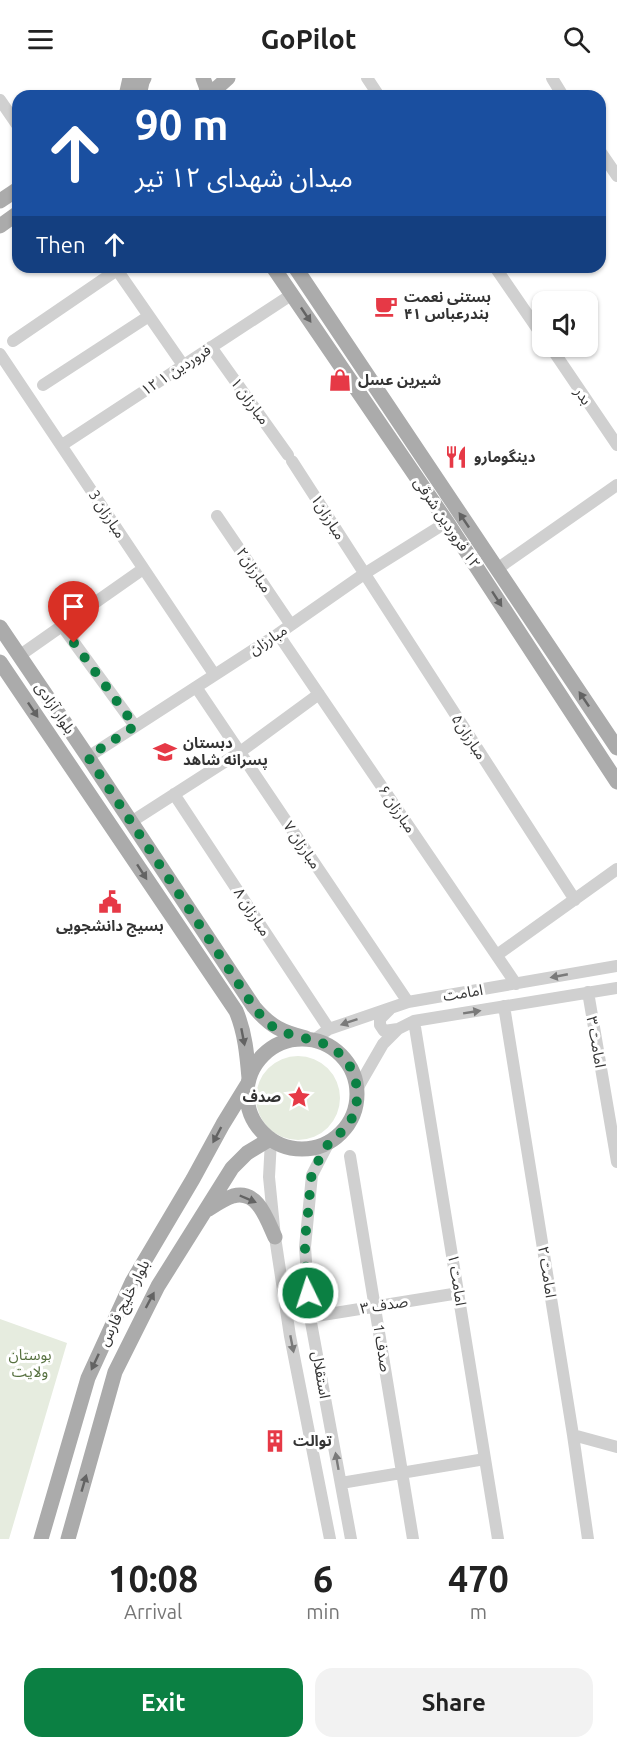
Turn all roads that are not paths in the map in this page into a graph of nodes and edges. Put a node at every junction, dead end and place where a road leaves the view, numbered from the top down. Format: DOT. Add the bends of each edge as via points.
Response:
graph roads {
  1 [pos="228,78"];
  2 [pos="215,90"];
  3 [pos="0,100"];
  4 [pos="12,117"];
  5 [pos="606,160"];
  6 [pos="617,176"];
  7 [pos="109,273"];
  8 [pos="119,273"];
  9 [pos="277,273"];
  10 [pos="298,273"];
  11 [pos="499,273"];
  12 [pos="291,295"];
  13 [pos="149,316"];
  14 [pos="532,321"];
  15 [pos="13,341"];
  16 [pos="211,347"];
  17 [pos="0,354"];
  18 [pos="557,357"];
  19 [pos="183,365"];
  20 [pos="43,385"];
  21 [pos="62,445"];
  22 [pos="617,445"];
  23 [pos="290,458"];
  24 [pos="617,485"];
  25 [pos="217,516"];
  26 [pos="447,522"];
  27 [pos="143,569"];
  28 [pos="497,569"];
  29 [pos="364,574"];
  30 [pos="291,625"];
  31 [pos="62,626"];
  32 [pos="0,627"];
  33 [pos="278,633"];
  34 [pos="19,656"];
  35 [pos="0,662"];
  36 [pos="214,674"];
  37 [pos="196,687"];
  38 [pos="319,694"];
  39 [pos="135,726"];
  40 [pos="617,748"];
  41 [pos="240,752"];
  42 [pos="88,757"];
  43 [pos="617,782"];
  44 [pos="174,794"];
  45 [pos="131,822"];
  46 [pos="617,870"];
  47 [pos="575,900"];
  48 [pos="497,955"];
  49 [pos="617,966"];
  50 [pos="516,984"];
  51 [pos="617,988"];
  52 [pos="588,992"];
  53 [pos="408,1002"];
  54 [pos="504,1006"];
  55 [pos="393,1007"];
  56 [pos="414,1021"];
  57 [pos="329,1029"];
  58 [pos="398,1029"];
  59 [pos="310,1039"];
  60 [pos="248,1081"];
  61 [pos="357,1089"];
  62 [pos="270,1140"];
  63 [pos="329,1143"];
  64 [pos="350,1156"];
  65 [pos="617,1162"];
  66 [pos="204,1211"];
  67 [pos="275,1237"];
  68 [pos="459,1293"];
  69 [pos="375,1307"];
  70 [pos="310,1317"];
  71 [pos="573,1435"];
  72 [pos="617,1447"];
  73 [pos="485,1459"];
  74 [pos="402,1473"];
  75 [pos="341,1483"];
  76 [pos="41,1539"];
  77 [pos="68,1539"];
  78 [pos="330,1539"];
  79 [pos="351,1539"];
  80 [pos="413,1539"];
  81 [pos="498,1539"];
  82 [pos="588,1539"];
  1 -- 2 [label="main road"];
  3 -- 4 [label="street"];
  5 -- 6 [label="street"];
  7 -- 15 [label="street"];
  8 -- 13 [label="street"];
  9 -- 12 [label="main road, ١٢ فروردین شرقی"];
  28 -- 10 [label="main road, ١٢ فروردین شرقی, one-way"];
  11 -- 14 [label="street"];
  12 -- 16 [label="street, ۱۲ فروردین ۱"];
  12 -- 26 [label="main road, ١٢ فروردین شرقی, one-way"];
  13 -- 19 [label="street"];
  13 -- 20 [label="street"];
  16 -- 19 [label="street, ۱۲ فروردین ۱"];
  16 -- 23 [label="street, مبارزان ۱"];
  17 -- 21 [label="street, مبارزان 3"];
  18 -- 22 [label="street, بدر"];
  19 -- 21 [label="street, ۱۲ فروردین ۱"];
  21 -- 27 [label="street, مبارزان 3"];
  23 -- 29 [label="street, مبارزان۱"];
  24 -- 28 [label="street"];
  25 -- 30 [label="street, مبارزان۲"];
  26 -- 29 [label="street, مبارزان"];
  26 -- 43 [label="main road, ١٢ فروردین شرقی, one-way"];
  27 -- 31 [label="street"];
  27 -- 36 [label="street, مبارزان 3"];
  40 -- 28 [label="main road, ١٢ فروردین شرقی, one-way"];
  29 -- 30 [label="street, مبارزان"];
  29 -- 47 [label="street, مبارزان۵"];
  30 -- 33 [label="street, مبارزان"];
  31 -- 34 [label="street"];
  31 -- 39 [label="street"];
  32 -- 34 [label="main road, بلوار آزادی"];
  33 -- 36 [label="street, مبارزان"];
  33 -- 38 [label="street, مبارزان ۶"];
  34 -- 42 [label="main road, بلوار آزادی"];
  35 -- 60 [label="main road, بلوار آزادی, one-way" via="236,1011 248,1060"];
  36 -- 37 [label="street, مبارزان"];
  37 -- 39 [label="street, مبارزان"];
  37 -- 41 [label="street, مبارزان ۷"];
  38 -- 41 [label="street"];
  38 -- 48 [label="street, مبارزان ۶"];
  39 -- 42 [label="street, مبارزان"];
  41 -- 44 [label="street"];
  41 -- 53 [label="street, مبارزان ۷"];
  42 -- 45 [label="main road, بلوار آزادی"];
  44 -- 45 [label="street"];
  44 -- 57 [label="street, مبارزان ۸"];
  45 -- 59 [label="main road, بلوار آزادی" via="259,1014 276,1029"];
  46 -- 47 [label="street"];
  47 -- 48 [label="street"];
  48 -- 50 [label="street, مبارزان ۶"];
  49 -- 50 [label="street, امامت, one-way"];
  50 -- 53 [label="street, امامت"];
  51 -- 52 [label="street, امامت"];
  52 -- 54 [label="street, امامت"];
  52 -- 65 [label="street, امامت ۳"];
  53 -- 55 [label="street, امامت"];
  56 -- 54 [label="street, امامت, one-way"];
  54 -- 71 [label="street, امامت ۲"];
  55 -- 57 [label="street, امامت, one-way"];
  55 -- 58 [label="street" via="380,1019 380,1025 384,1030"];
  56 -- 58 [label="street, امامت"];
  56 -- 68 [label="street, امامت ۱"];
  57 -- 59 [label="street, امامت"];
  58 -- 61 [label="street, امامت" via="383,1044"];
  59 -- 60 [label="main road" via="288,1040 271,1048 257,1061"];
  59 -- 61 [label="main road" via="339,1052 354,1075"];
  60 -- 62 [label="main road" via="251,1115"];
  60 -- 76 [label="main road, بلوار خلیج فارس, one-way" via="132,1282 88,1378"];
  61 -- 63 [label="main road" via="354,1115"];
  62 -- 63 [label="main road" via="296,1149"];
  62 -- 66 [label="main road, بلوار خلیج فارس" via="232,1167"];
  62 -- 67 [label="street, استقلال"];
  63 -- 70 [label="street, استقلال" via="312,1175 305,1247"];
  64 -- 69 [label="street, صدف 1"];
  66 -- 67 [label="main road, one-way" via="236,1195 251,1198 264,1212"];
  77 -- 66 [label="main road, بلوار خلیج فارس, one-way" via="115,1372 158,1286"];
  67 -- 78 [label="street, استقلال, one-way"];
  68 -- 69 [label="street, صدف ۳"];
  68 -- 73 [label="street, امامت ۱"];
  69 -- 70 [label="street, صدف ۳"];
  69 -- 74 [label="street, صدف 1"];
  75 -- 70 [label="street, استقلال, one-way"];
  71 -- 72 [label="street"];
  71 -- 82 [label="street, امامت ۲"];
  73 -- 74 [label="street"];
  73 -- 81 [label="street, امامت ۱"];
  74 -- 75 [label="street"];
  74 -- 80 [label="street, صدف 1"];
  75 -- 79 [label="street, استقلال"];
}
